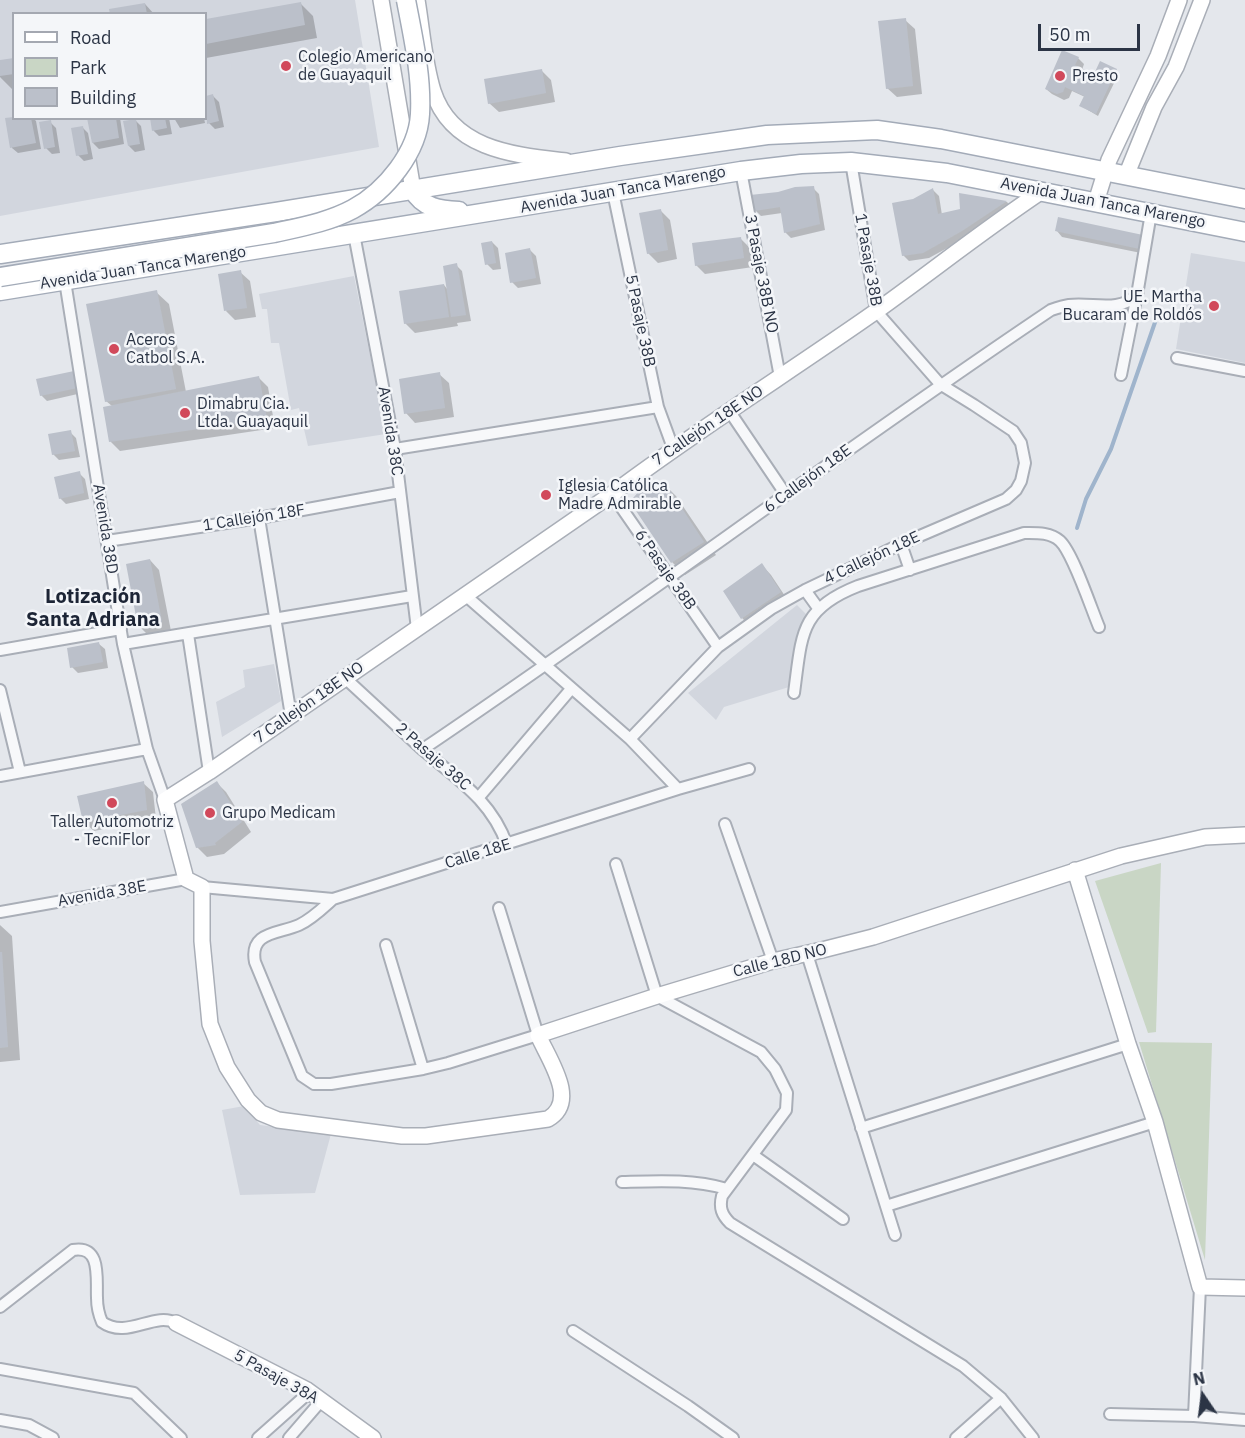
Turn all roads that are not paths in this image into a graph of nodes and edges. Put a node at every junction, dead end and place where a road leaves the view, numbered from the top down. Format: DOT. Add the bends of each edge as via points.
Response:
graph roads {
  1 [pos="381,0"];
  2 [pos="406,0"];
  3 [pos="417,0"];
  4 [pos="1179,0"];
  5 [pos="1202,0"];
  6 [pos="851,162"];
  7 [pos="584,163"];
  8 [pos="741,171"];
  9 [pos="1104,172"];
  10 [pos="1126,176"];
  11 [pos="413,189"];
  12 [pos="613,192"];
  13 [pos="1042,192"];
  14 [pos="1245,200"];
  15 [pos="1096,202"];
  16 [pos="494,212"];
  17 [pos="1151,213"];
  18 [pos="1245,232"];
  19 [pos="354,234"];
  20 [pos="0,254"];
  21 [pos="0,277"];
  22 [pos="65,281"];
  23 [pos="0,291"];
  24 [pos="1137,295"];
  25 [pos="876,311"];
  26 [pos="1177,358"];
  27 [pos="1245,371"];
  28 [pos="1121,375"];
  29 [pos="780,377"];
  30 [pos="940,384"];
  31 [pos="658,406"];
  32 [pos="730,412"];
  33 [pos="673,448"];
  34 [pos="395,449"];
  35 [pos="1024,472"];
  36 [pos="400,492"];
  37 [pos="612,494"];
  38 [pos="786,495"];
  39 [pos="259,518"];
  40 [pos="107,540"];
  41 [pos="901,544"];
  42 [pos="910,570"];
  43 [pos="670,577"];
  44 [pos="805,590"];
  45 [pos="465,595"];
  46 [pos="412,596"];
  47 [pos="818,608"];
  48 [pos="275,618"];
  49 [pos="1099,627"];
  50 [pos="121,629"];
  51 [pos="417,629"];
  52 [pos="188,634"];
  53 [pos="123,645"];
  54 [pos="718,647"];
  55 [pos="0,650"];
  56 [pos="547,666"];
  57 [pos="345,678"];
  58 [pos="571,689"];
  59 [pos="0,690"];
  60 [pos="794,693"];
  61 [pos="291,716"];
  62 [pos="630,739"];
  63 [pos="147,749"];
  64 [pos="423,749"];
  65 [pos="749,769"];
  66 [pos="20,772"];
  67 [pos="209,772"];
  68 [pos="0,776"];
  69 [pos="678,789"];
  70 [pos="479,797"];
  71 [pos="165,800"];
  72 [pos="725,824"];
  73 [pos="1245,835"];
  74 [pos="507,845"];
  75 [pos="616,864"];
  76 [pos="1075,870"];
  77 [pos="186,879"];
  78 [pos="202,887"];
  79 [pos="333,899"];
  80 [pos="499,908"];
  81 [pos="0,912"];
  82 [pos="386,945"];
  83 [pos="807,954"];
  84 [pos="773,961"];
  85 [pos="657,996"];
  86 [pos="538,1035"];
  87 [pos="1128,1044"];
  88 [pos="423,1069"];
  89 [pos="1155,1122"];
  90 [pos="861,1128"];
  91 [pos="753,1155"];
  92 [pos="622,1182"];
  93 [pos="727,1189"];
  94 [pos="886,1206"];
  95 [pos="843,1219"];
  96 [pos="895,1235"];
  97 [pos="1200,1287"];
  98 [pos="1245,1288"];
  99 [pos="0,1307"];
  100 [pos="176,1323"];
  101 [pos="573,1332"];
  102 [pos="0,1369"];
  103 [pos="316,1397"];
  104 [pos="1001,1398"];
  105 [pos="1110,1414"];
  106 [pos="1194,1416"];
  107 [pos="0,1420"];
  108 [pos="1245,1420"];
  109 [pos="53,1438"];
  110 [pos="181,1438"];
  111 [pos="258,1438"];
  112 [pos="289,1438"];
  113 [pos="373,1438"];
  114 [pos="733,1438"];
  115 [pos="956,1438"];
  116 [pos="1033,1438"];
  1 -- 11 [label="street"];
  2 -- 21 [label="main road, bridge" via="419,89 416,138 387,182 354,208 312,225 274,233"];
  3 -- 7 [label="street" via="434,93 460,132 494,149"];
  4 -- 9 [label="street" via="1158,56"];
  5 -- 10 [label="street"];
  6 -- 8 [label="main road, Avenida Juan Tanca Marengo"];
  6 -- 13 [label="main road, Avenida Juan Tanca Marengo" via="947,173"];
  6 -- 25 [label="street, 1 Pasaje 38B"];
  7 -- 9 [label="main road, Avenida Juan Tanca Marengo" via="767,135 878,130"];
  7 -- 11 [label="main road, Avenida Juan Tanca Marengo"];
  8 -- 12 [label="main road, Avenida Juan Tanca Marengo"];
  8 -- 29 [label="street, 3 Pasaje 38B NO"];
  9 -- 10 [label="main road, Avenida Juan Tanca Marengo"];
  9 -- 15 [label="street"];
  10 -- 14 [label="main road, Avenida Juan Tanca Marengo"];
  11 -- 16 [label="main road" via="426,205 442,210"];
  11 -- 20 [label="main road, Avenida Juan Tanca Marengo"];
  12 -- 16 [label="main road, Avenida Juan Tanca Marengo"];
  12 -- 31 [label="street, 5 Pasaje 38B"];
  13 -- 15 [label="main road, Avenida Juan Tanca Marengo"];
  13 -- 25 [label="street, 7 Callejón 18E NO"];
  15 -- 17 [label="main road, Avenida Juan Tanca Marengo"];
  16 -- 19 [label="main road, Avenida Juan Tanca Marengo"];
  17 -- 18 [label="main road, Avenida Juan Tanca Marengo"];
  17 -- 24 [label="street"];
  19 -- 22 [label="main road, Avenida Juan Tanca Marengo"];
  19 -- 34 [label="street, Avenida 38C"];
  22 -- 23 [label="main road, Avenida Juan Tanca Marengo"];
  22 -- 40 [label="street, Avenida 38D"];
  24 -- 28 [label="street"];
  24 -- 30 [label="street, 6 Callejón 18E" via="1120,305 1069,305 1051,310"];
  25 -- 29 [label="street, 7 Callejón 18E NO"];
  25 -- 30 [label="street, 1 Pasaje 38B"];
  26 -- 27 [label="street"];
  29 -- 32 [label="street, 7 Callejón 18E NO"];
  30 -- 35 [label="street, 1 Pasaje 38B" via="1012,431 1024,453"];
  30 -- 38 [label="street, 6 Callejón 18E"];
  31 -- 33 [label="street, 5 Pasaje 38B"];
  31 -- 34 [label="street"];
  32 -- 33 [label="street, 7 Callejón 18E NO"];
  32 -- 38 [label="street"];
  33 -- 37 [label="street, 7 Callejón 18E NO"];
  34 -- 36 [label="street, Avenida 38C"];
  35 -- 41 [label="street, 4 Callejón 18E" via="1016,490 1006,499"];
  36 -- 39 [label="street, 1 Callejón 18F"];
  36 -- 46 [label="street, Avenida 38C"];
  37 -- 43 [label="street, 6 Pasaje 38B"];
  37 -- 45 [label="street, 7 Callejón 18E NO"];
  38 -- 43 [label="street, 6 Callejón 18E"];
  39 -- 40 [label="street, 1 Callejón 18F"];
  39 -- 48 [label="street"];
  40 -- 50 [label="street, Avenida 38D"];
  41 -- 42 [label="street"];
  41 -- 44 [label="street, 4 Callejón 18E"];
  42 -- 47 [label="street" via="835,595"];
  42 -- 49 [label="street" via="1024,533 1051,535 1068,554"];
  43 -- 54 [label="street, 6 Pasaje 38B"];
  43 -- 56 [label="street, 6 Callejón 18E"];
  44 -- 47 [label="street"];
  44 -- 54 [label="street, 4 Callejón 18E"];
  45 -- 51 [label="street, 7 Callejón 18E NO"];
  45 -- 56 [label="street"];
  46 -- 48 [label="street"];
  46 -- 51 [label="street, Avenida 38C"];
  47 -- 60 [label="street" via="806,628"];
  48 -- 52 [label="street"];
  48 -- 61 [label="street"];
  50 -- 53 [label="street, Avenida 38D"];
  50 -- 55 [label="street"];
  51 -- 57 [label="street, 7 Callejón 18E NO"];
  52 -- 53 [label="street"];
  52 -- 67 [label="street"];
  53 -- 63 [label="street, Avenida 38D"];
  54 -- 62 [label="street, 4 Callejón 18E"];
  56 -- 58 [label="street"];
  56 -- 64 [label="street, 6 Callejón 18E"];
  57 -- 61 [label="street, 7 Callejón 18E NO"];
  57 -- 64 [label="street, 2 Pasaje 38C"];
  58 -- 62 [label="street"];
  58 -- 70 [label="street"];
  59 -- 66 [label="street"];
  61 -- 67 [label="street, 7 Callejón 18E NO"];
  62 -- 69 [label="street"];
  63 -- 66 [label="street"];
  63 -- 71 [label="street, Avenida 38D"];
  64 -- 70 [label="street, 2 Pasaje 38C"];
  65 -- 69 [label="street, Calle 18E"];
  66 -- 68 [label="street"];
  67 -- 71 [label="street, 7 Callejón 18E NO"];
  69 -- 74 [label="street, Calle 18E"];
  70 -- 74 [label="street, 2 Pasaje 38C" via="500,826"];
  71 -- 77 [label="street, Avenida 38D"];
  72 -- 84 [label="street"];
  73 -- 76 [label="street, Calle 18D NO" via="1205,837"];
  74 -- 79 [label="street, Calle 18E"];
  75 -- 85 [label="street"];
  76 -- 83 [label="street, Calle 18D NO" via="873,937"];
  76 -- 87 [label="street"];
  77 -- 78 [label="street"];
  77 -- 81 [label="street, Avenida 38E"];
  78 -- 79 [label="street, Calle 18E"];
  78 -- 86 [label="street" via="202,941 210,1024 226,1067 261,1113 278,1120 402,1136 548,1119 557,1114 562,1089"];
  79 -- 88 [label="street, Calle 18D NO" via="299,924 262,937 253,952 302,1076 314,1084 331,1084"];
  80 -- 86 [label="street"];
  82 -- 88 [label="street"];
  83 -- 84 [label="street, Calle 18D NO"];
  83 -- 90 [label="street"];
  84 -- 85 [label="street, Calle 18D NO"];
  85 -- 86 [label="street, Calle 18D NO"];
  85 -- 91 [label="street" via="761,1052 775,1069 787,1093 786,1110"];
  86 -- 88 [label="street, Calle 18D NO"];
  87 -- 89 [label="street"];
  87 -- 90 [label="street"];
  89 -- 94 [label="street"];
  89 -- 97 [label="street"];
  90 -- 94 [label="street"];
  91 -- 93 [label="street"];
  91 -- 95 [label="street"];
  92 -- 93 [label="street" via="685,1181"];
  93 -- 104 [label="street" via="720,1204 730,1223 963,1366"];
  94 -- 96 [label="street"];
  97 -- 98 [label="street"];
  97 -- 106 [label="street"];
  99 -- 100 [label="street" via="73,1250 81,1249 90,1252 94,1260 102,1322 113,1328 170,1320"];
  100 -- 103 [label="street, 5 Pasaje 38A"];
  101 -- 114 [label="street"];
  102 -- 110 [label="street" via="134,1393"];
  103 -- 111 [label="street" via="304,1397"];
  103 -- 112 [label="street"];
  103 -- 113 [label="street, 5 Pasaje 38A"];
  104 -- 115 [label="street"];
  104 -- 116 [label="street"];
  105 -- 106 [label="street"];
  106 -- 108 [label="street"];
  107 -- 109 [label="street" via="29,1425"];
}
